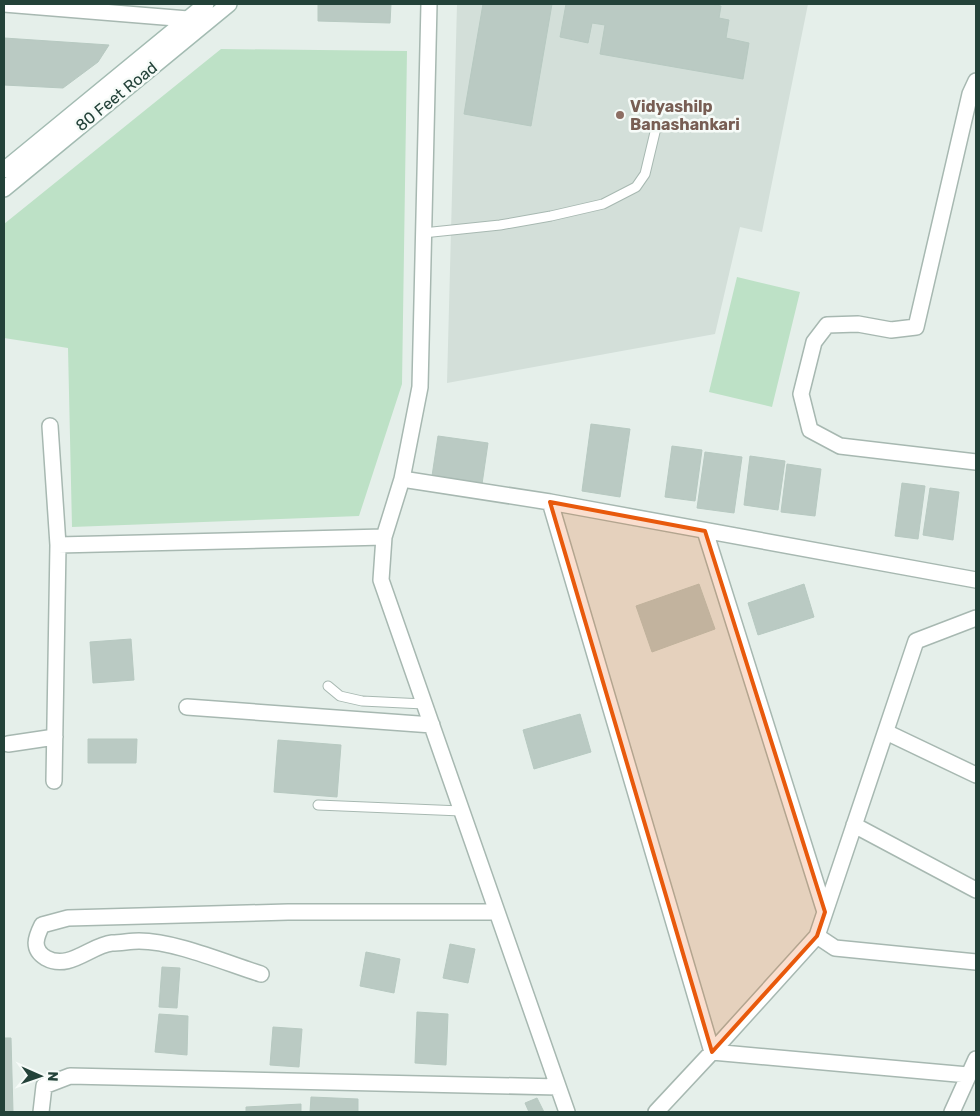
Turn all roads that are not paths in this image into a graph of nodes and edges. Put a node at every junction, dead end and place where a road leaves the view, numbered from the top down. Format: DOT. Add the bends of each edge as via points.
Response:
graph roads {
  1 [pos="4,4"];
  2 [pos="206,4"];
  3 [pos="229,4"];
  4 [pos="429,4"];
  5 [pos="188,19"];
  6 [pos="976,81"];
  7 [pos="656,128"];
  8 [pos="4,170"];
  9 [pos="4,189"];
  10 [pos="423,233"];
  11 [pos="50,426"];
  12 [pos="976,462"];
  13 [pos="402,479"];
  14 [pos="550,502"];
  15 [pos="705,531"];
  16 [pos="384,537"];
  17 [pos="58,545"];
  18 [pos="976,580"];
  19 [pos="976,618"];
  20 [pos="328,686"];
  21 [pos="424,704"];
  22 [pos="187,707"];
  23 [pos="432,725"];
  24 [pos="886,732"];
  25 [pos="55,737"];
  26 [pos="8,744"];
  27 [pos="976,775"];
  28 [pos="54,781"];
  29 [pos="318,805"];
  30 [pos="461,811"];
  31 [pos="854,825"];
  32 [pos="976,890"];
  33 [pos="496,912"];
  34 [pos="825,912"];
  35 [pos="817,936"];
  36 [pos="976,962"];
  37 [pos="261,974"];
  38 [pos="712,1052"];
  39 [pos="976,1059"];
  40 [pos="968,1075"];
  41 [pos="558,1087"];
  42 [pos="41,1112"];
  43 [pos="567,1112"];
  44 [pos="656,1112"];
  45 [pos="952,1112"];
  1 -- 5 [label="street"];
  2 -- 5 [label="street, 80 Feet Road"];
  3 -- 9 [label="street, 80 Feet Road"];
  4 -- 10 [label="street"];
  5 -- 8 [label="street, 80 Feet Road"];
  6 -- 12 [label="street" via="970,94 916,327 892,330 858,324 828,325 814,342 801,394 810,430 840,446"];
  7 -- 10 [label="lane" via="645,174 636,186 603,204 500,225"];
  10 -- 13 [label="street" via="420,387"];
  11 -- 17 [label="street"];
  13 -- 14 [label="street"];
  13 -- 16 [label="street"];
  14 -- 15 [label="street"];
  14 -- 38 [label="street"];
  15 -- 18 [label="street"];
  15 -- 34 [label="street"];
  16 -- 17 [label="street"];
  16 -- 21 [label="street" via="381,580"];
  17 -- 25 [label="street"];
  19 -- 24 [label="street" via="916,640"];
  20 -- 21 [label="lane" via="340,696 362,701"];
  21 -- 23 [label="street"];
  22 -- 23 [label="street"];
  23 -- 30 [label="street"];
  24 -- 27 [label="street"];
  24 -- 31 [label="street"];
  25 -- 26 [label="street"];
  25 -- 28 [label="street"];
  29 -- 30 [label="lane"];
  30 -- 33 [label="street"];
  31 -- 32 [label="street"];
  31 -- 34 [label="street"];
  33 -- 37 [label="street" via="288,912 68,918 42,925 35,938 37,947 46,958 61,962 106,944 139,941 173,946"];
  33 -- 41 [label="street"];
  34 -- 35 [label="street"];
  35 -- 36 [label="street" via="835,948"];
  35 -- 38 [label="street"];
  38 -- 40 [label="street"];
  38 -- 44 [label="street"];
  39 -- 40 [label="street"];
  40 -- 45 [label="street"];
  41 -- 42 [label="street" via="70,1076 44,1086"];
  41 -- 43 [label="street"];
}
